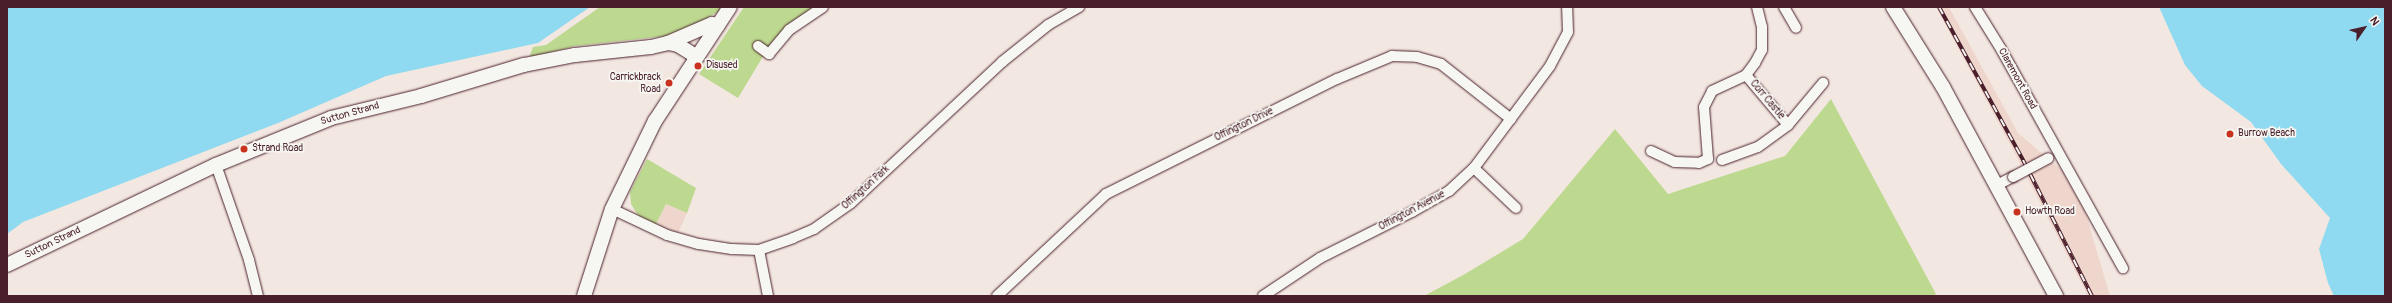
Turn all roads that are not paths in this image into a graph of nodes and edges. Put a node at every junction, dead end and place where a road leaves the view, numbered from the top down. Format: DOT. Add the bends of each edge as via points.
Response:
graph roads {
  1 [pos="730,7"];
  2 [pos="824,7"];
  3 [pos="1079,7"];
  4 [pos="1568,7"];
  5 [pos="1757,7"];
  6 [pos="1784,7"];
  7 [pos="1893,7"];
  8 [pos="1975,7"];
  9 [pos="718,26"];
  10 [pos="1796,28"];
  11 [pos="668,43"];
  12 [pos="758,46"];
  13 [pos="697,56"];
  14 [pos="1746,75"];
  15 [pos="1823,83"];
  16 [pos="1512,119"];
  17 [pos="1788,125"];
  18 [pos="1651,151"];
  19 [pos="2058,153"];
  20 [pos="1722,160"];
  21 [pos="216,165"];
  22 [pos="1474,168"];
  23 [pos="1997,186"];
  24 [pos="1516,208"];
  25 [pos="612,209"];
  26 [pos="759,250"];
  27 [pos="7,265"];
  28 [pos="2123,268"];
  29 [pos="258,296"];
  30 [pos="584,296"];
  31 [pos="768,296"];
  32 [pos="997,296"];
  33 [pos="1263,296"];
  34 [pos="2056,296"];
  1 -- 9 [label="street"];
  2 -- 12 [label="street" via="789,30 769,54"];
  3 -- 26 [label="street, Offington Park" via="1048,25 1002,62 851,203 814,229"];
  4 -- 16 [label="street, Offington Avenue" via="1568,32 1550,66"];
  5 -- 14 [label="street, Corr Castle" via="1762,27 1762,50"];
  6 -- 10 [label="street"];
  7 -- 23 [label="street" via="1943,87"];
  8 -- 19 [label="street, Claremont Road"];
  9 -- 11 [label="street, Sutton Strand" via="712,24"];
  9 -- 13 [label="street"];
  11 -- 13 [label="street" via="678,45"];
  11 -- 21 [label="street, Sutton Strand" via="575,55 524,65 421,96 331,118"];
  13 -- 25 [label="street" via="655,121"];
  14 -- 17 [label="street, Corr Castle"];
  14 -- 18 [label="street, Corr Castle" via="1712,91 1704,107 1708,159 1698,162 1675,162"];
  15 -- 17 [label="street, Corr Castle"];
  16 -- 22 [label="street, Offington Avenue"];
  16 -- 32 [label="street, Offington Drive" via="1441,64 1417,57 1392,56 1337,79 1106,194"];
  17 -- 20 [label="street, Corr Castle" via="1758,147"];
  19 -- 23 [label="street, bridge"];
  19 -- 28 [label="street, Claremont Road"];
  21 -- 27 [label="street, Sutton Strand"];
  21 -- 29 [label="street" via="249,260"];
  22 -- 24 [label="street"];
  22 -- 33 [label="street, Offington Avenue" via="1449,191 1320,258"];
  23 -- 34 [label="street"];
  25 -- 26 [label="street, Offington Park" via="667,235 699,244"];
  25 -- 30 [label="street"];
  26 -- 31 [label="street"];
}
